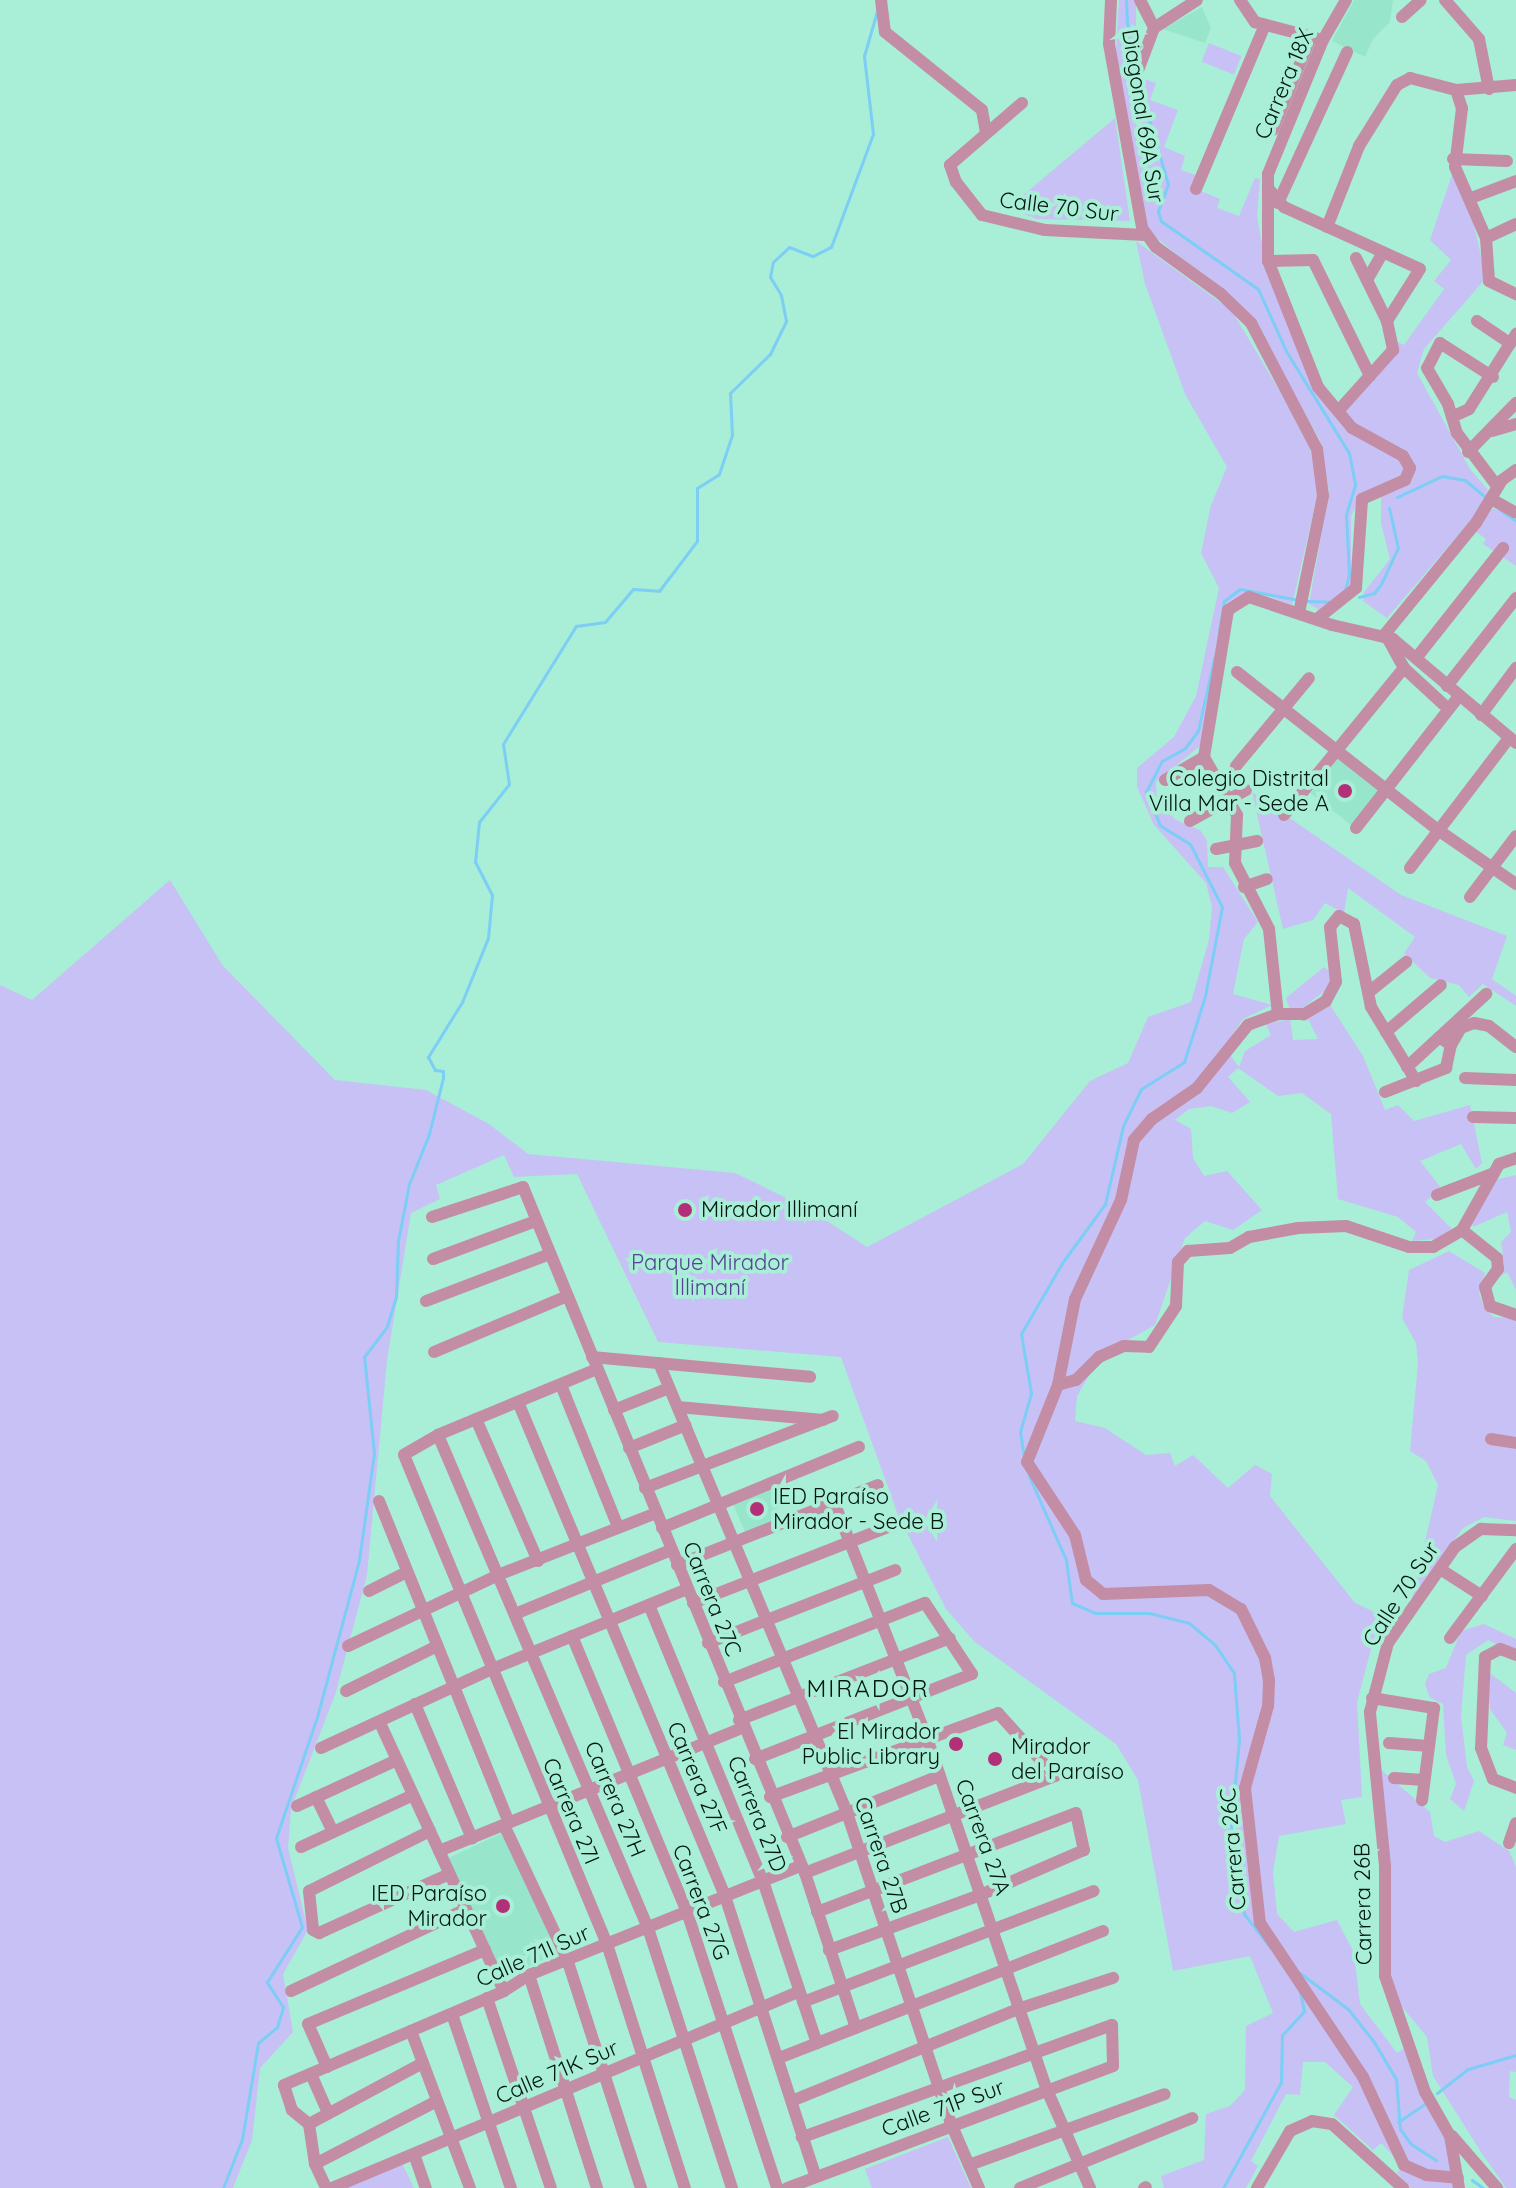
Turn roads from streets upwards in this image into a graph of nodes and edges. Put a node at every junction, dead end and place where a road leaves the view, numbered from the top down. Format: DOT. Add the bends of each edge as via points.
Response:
graph roads {
  1 [pos="881,0"];
  2 [pos="1111,0"];
  3 [pos="1140,0"];
  4 [pos="1197,0"];
  5 [pos="1240,0"];
  6 [pos="1346,0"];
  7 [pos="1421,0"];
  8 [pos="1445,0"];
  9 [pos="1402,17"];
  10 [pos="1260,23"];
  11 [pos="1154,28"];
  12 [pos="1317,39"];
  13 [pos="1347,52"];
  14 [pos="1136,76"];
  15 [pos="1516,85"];
  16 [pos="1489,89"];
  17 [pos="1456,90"];
  18 [pos="1022,103"];
  19 [pos="1273,130"];
  20 [pos="986,133"];
  21 [pos="1453,159"];
  22 [pos="1507,161"];
  23 [pos="1516,181"];
  24 [pos="1268,188"];
  25 [pos="1196,189"];
  26 [pos="1471,198"];
  27 [pos="1278,203"];
  28 [pos="1516,224"];
  29 [pos="1327,227"];
  30 [pos="1145,235"];
  31 [pos="1486,238"];
  32 [pos="1383,252"];
  33 [pos="1356,258"];
  34 [pos="1268,261"];
  35 [pos="1367,280"];
  36 [pos="1516,294"];
  37 [pos="1387,321"];
  38 [pos="1477,321"];
  39 [pos="1513,339"];
  40 [pos="1370,376"];
  41 [pos="1493,377"];
  42 [pos="1516,403"];
  43 [pos="1340,409"];
  44 [pos="1452,417"];
  45 [pos="1516,424"];
  46 [pos="1490,431"];
  47 [pos="1468,452"];
  48 [pos="1516,470"];
  49 [pos="1497,486"];
  50 [pos="1491,503"];
  51 [pos="1516,513"];
  52 [pos="1503,548"];
  53 [pos="1516,598"];
  54 [pos="1301,603"];
  55 [pos="1317,619"];
  56 [pos="1385,634"];
  57 [pos="1417,657"];
  58 [pos="1404,668"];
  59 [pos="1516,668"];
  60 [pos="1237,672"];
  61 [pos="1309,678"];
  62 [pos="1447,686"];
  63 [pos="1459,696"];
  64 [pos="1443,704"];
  65 [pos="1285,707"];
  66 [pos="1481,715"];
  67 [pos="1514,741"];
  68 [pos="1336,749"];
  69 [pos="1204,757"];
  70 [pos="1236,766"];
  71 [pos="1165,780"];
  72 [pos="1387,788"];
  73 [pos="1246,790"];
  74 [pos="1228,799"];
  75 [pos="1284,815"];
  76 [pos="1190,821"];
  77 [pos="1356,828"];
  78 [pos="1438,830"];
  79 [pos="1516,836"];
  80 [pos="1257,841"];
  81 [pos="1237,845"];
  82 [pos="1216,849"];
  83 [pos="1410,868"];
  84 [pos="1492,868"];
  85 [pos="1267,879"];
  86 [pos="1516,884"];
  87 [pos="1244,887"];
  88 [pos="1470,897"];
  89 [pos="1406,962"];
  90 [pos="1441,985"];
  91 [pos="1369,992"];
  92 [pos="1486,994"];
  93 [pos="1278,1014"];
  94 [pos="1386,1032"];
  95 [pos="1439,1037"];
  96 [pos="1451,1045"];
  97 [pos="1516,1047"];
  98 [pos="1407,1067"];
  99 [pos="1465,1078"];
  100 [pos="1516,1080"];
  101 [pos="1416,1081"];
  102 [pos="1385,1092"];
  103 [pos="1473,1117"];
  104 [pos="1516,1118"];
  105 [pos="1516,1158"];
  106 [pos="1494,1173"];
  107 [pos="1437,1195"];
  108 [pos="432,1217"];
  109 [pos="536,1221"];
  110 [pos="1462,1230"];
  111 [pos="550,1254"];
  112 [pos="433,1259"];
  113 [pos="567,1296"];
  114 [pos="426,1301"];
  115 [pos="1516,1315"];
  116 [pos="434,1352"];
  117 [pos="594,1363"];
  118 [pos="659,1363"];
  119 [pos="810,1377"];
  120 [pos="561,1385"];
  121 [pos="1058,1385"];
  122 [pos="669,1388"];
  123 [pos="518,1402"];
  124 [pos="678,1407"];
  125 [pos="614,1410"];
  126 [pos="476,1419"];
  127 [pos="686,1425"];
  128 [pos="438,1435"];
  129 [pos="1491,1439"];
  130 [pos="1516,1443"];
  131 [pos="859,1447"];
  132 [pos="629,1448"];
  133 [pos="703,1463"];
  134 [pos="878,1485"];
  135 [pos="645,1488"];
  136 [pos="379,1501"];
  137 [pos="834,1502"];
  138 [pos="721,1504"];
  139 [pos="656,1513"];
  140 [pos="898,1523"];
  141 [pos="618,1527"];
  142 [pos="662,1528"];
  143 [pos="1516,1530"];
  144 [pos="736,1541"];
  145 [pos="850,1542"];
  146 [pos="579,1543"];
  147 [pos="1516,1549"];
  148 [pos="671,1550"];
  149 [pos="538,1561"];
  150 [pos="677,1565"];
  151 [pos="1440,1569"];
  152 [pos="895,1570"];
  153 [pos="407,1572"];
  154 [pos="498,1575"];
  155 [pos="752,1579"];
  156 [pos="866,1580"];
  157 [pos="594,1582"];
  158 [pos="687,1589"];
  159 [pos="369,1591"];
  160 [pos="460,1592"];
  161 [pos="1482,1596"];
  162 [pos="693,1603"];
  163 [pos="649,1605"];
  164 [pos="422,1609"];
  165 [pos="515,1614"];
  166 [pos="767,1617"];
  167 [pos="883,1619"];
  168 [pos="611,1622"];
  169 [pos="572,1636"];
  170 [pos="950,1638"];
  171 [pos="1450,1638"];
  172 [pos="708,1643"];
  173 [pos="348,1646"];
  174 [pos="437,1646"];
  175 [pos="530,1653"];
  176 [pos="1516,1655"];
  177 [pos="783,1657"];
  178 [pos="898,1658"];
  179 [pos="492,1669"];
  180 [pos="724,1682"];
  181 [pos="453,1689"];
  182 [pos="346,1691"];
  183 [pos="799,1696"];
  184 [pos="912,1697"];
  185 [pos="1372,1698"];
  186 [pos="415,1704"];
  187 [pos="380,1723"];
  188 [pos="741,1724"];
  189 [pos="815,1735"];
  190 [pos="927,1738"];
  191 [pos="705,1743"];
  192 [pos="1389,1743"];
  193 [pos="1429,1746"];
  194 [pos="321,1748"];
  195 [pos="667,1759"];
  196 [pos="755,1759"];
  197 [pos="397,1760"];
  198 [pos="628,1774"];
  199 [pos="831,1775"];
  200 [pos="939,1776"];
  201 [pos="1394,1778"];
  202 [pos="1424,1780"];
  203 [pos="1377,1788"];
  204 [pos="1516,1788"];
  205 [pos="588,1790"];
  206 [pos="413,1795"];
  207 [pos="316,1797"];
  208 [pos="770,1797"];
  209 [pos="1422,1800"];
  210 [pos="297,1806"];
  211 [pos="546,1807"];
  212 [pos="847,1813"];
  213 [pos="954,1815"];
  214 [pos="1516,1823"];
  215 [pos="506,1824"];
  216 [pos="430,1831"];
  217 [pos="333,1832"];
  218 [pos="787,1837"];
  219 [pos="472,1838"];
  220 [pos="1509,1843"];
  221 [pos="301,1847"];
  222 [pos="439,1851"];
  223 [pos="860,1852"];
  224 [pos="968,1853"];
  225 [pos="802,1869"];
  226 [pos="449,1874"];
  227 [pos="763,1881"];
  228 [pos="873,1890"];
  229 [pos="1093,1891"];
  230 [pos="983,1894"];
  231 [pos="725,1896"];
  232 [pos="466,1909"];
  233 [pos="687,1912"];
  234 [pos="817,1912"];
  235 [pos="648,1928"];
  236 [pos="995,1928"];
  237 [pos="886,1930"];
  238 [pos="1103,1931"];
  239 [pos="607,1944"];
  240 [pos="485,1950"];
  241 [pos="829,1950"];
  242 [pos="567,1959"];
  243 [pos="899,1967"];
  244 [pos="1007,1968"];
  245 [pos="529,1975"];
  246 [pos="1113,1978"];
  247 [pos="842,1988"];
  248 [pos="291,1991"];
  249 [pos="504,1991"];
  250 [pos="801,1997"];
  251 [pos="487,1998"];
  252 [pos="912,2006"];
  253 [pos="762,2008"];
  254 [pos="1021,2008"];
  255 [pos="452,2014"];
  256 [pos="723,2024"];
  257 [pos="856,2028"];
  258 [pos="411,2031"];
  259 [pos="684,2040"];
  260 [pos="817,2043"];
  261 [pos="926,2047"];
  262 [pos="1035,2050"];
  263 [pos="645,2057"];
  264 [pos="779,2058"];
  265 [pos="423,2063"];
  266 [pos="327,2067"];
  267 [pos="605,2073"];
  268 [pos="311,2074"];
  269 [pos="939,2087"];
  270 [pos="565,2090"];
  271 [pos="1047,2090"];
  272 [pos="1165,2094"];
  273 [pos="794,2100"];
  274 [pos="437,2101"];
  275 [pos="524,2107"];
  276 [pos="328,2113"];
  277 [pos="1192,2118"];
  278 [pos="487,2123"];
  279 [pos="309,2124"];
  280 [pos="952,2126"];
  281 [pos="1064,2130"];
  282 [pos="1448,2131"];
  283 [pos="802,2137"];
  284 [pos="452,2138"];
  285 [pos="414,2154"];
  286 [pos="315,2164"];
  287 [pos="1079,2164"];
  288 [pos="969,2165"];
  289 [pos="814,2181"];
  290 [pos="1458,2183"];
  291 [pos="329,2188"];
  292 [pos="426,2188"];
  293 [pos="470,2188"];
  294 [pos="511,2188"];
  295 [pos="551,2188"];
  296 [pos="597,2188"];
  297 [pos="641,2188"];
  298 [pos="685,2188"];
  299 [pos="732,2188"];
  300 [pos="777,2188"];
  301 [pos="787,2188"];
  302 [pos="979,2188"];
  303 [pos="1020,2188"];
  304 [pos="1090,2188"];
  305 [pos="1257,2188"];
  306 [pos="1403,2188"];
  307 [pos="1497,2188"];
  1 -- 20 [label="street" via="885,32 982,110"];
  2 -- 30 [label="street, Diagonal 69A Sur" via="1112,63"];
  3 -- 11 [label="street"];
  4 -- 11 [label="street"];
  5 -- 10 [label="street"];
  6 -- 12 [label="street, Carrera 18X"];
  7 -- 9 [label="street"];
  8 -- 16 [label="street" via="1479,39"];
  10 -- 12 [label="street"];
  10 -- 25 [label="street"];
  11 -- 14 [label="street"];
  12 -- 19 [label="street, Carrera 18X"];
  12 -- 24 [label="street, Carrera 18X"];
  13 -- 27 [label="street"];
  15 -- 16 [label="street"];
  16 -- 17 [label="street"];
  17 -- 21 [label="street" via="1462,108"];
  17 -- 29 [label="street" via="1410,78 1389,93 1349,169"];
  18 -- 20 [label="street"];
  20 -- 30 [label="street, Calle 70 Sur" via="950,165 963,193 988,220 1012,220 1045,230"];
  21 -- 22 [label="street"];
  21 -- 26 [label="street"];
  23 -- 26 [label="street"];
  24 -- 27 [label="street"];
  24 -- 34 [label="street, Carrera 18X"];
  26 -- 31 [label="street"];
  27 -- 29 [label="street"];
  28 -- 31 [label="street"];
  29 -- 32 [label="street"];
  30 -- 54 [label="street, Diagonal 69A Sur" via="1251,323 1317,449 1322,506"];
  31 -- 36 [label="street" via="1489,281"];
  32 -- 35 [label="street"];
  32 -- 37 [label="street" via="1420,269"];
  33 -- 35 [label="street"];
  34 -- 40 [label="street" via="1313,260"];
  34 -- 43 [label="street" via="1312,376"];
  35 -- 37 [label="street"];
  37 -- 40 [label="street" via="1393,350"];
  38 -- 39 [label="street"];
  39 -- 41 [label="street"];
  40 -- 43 [label="street"];
  41 -- 44 [label="street" via="1469,409"];
  41 -- 44 [label="street" via="1440,343 1427,368"];
  42 -- 46 [label="street"];
  43 -- 55 [label="street" via="1352,428 1403,456 1410,468 1405,480 1362,499 1356,588"];
  44 -- 47 [label="street"];
  45 -- 46 [label="street"];
  46 -- 47 [label="street"];
  47 -- 49 [label="street"];
  48 -- 49 [label="street"];
  49 -- 50 [label="street"];
  50 -- 51 [label="street"];
  50 -- 56 [label="street"];
  52 -- 57 [label="street"];
  53 -- 62 [label="street"];
  54 -- 55 [label="street"];
  54 -- 69 [label="street" via="1255,597 1233,603"];
  55 -- 56 [label="street"];
  56 -- 57 [label="street"];
  56 -- 58 [label="street"];
  57 -- 62 [label="street"];
  58 -- 64 [label="street"];
  58 -- 68 [label="street"];
  59 -- 66 [label="street"];
  60 -- 65 [label="street"];
  61 -- 65 [label="street"];
  62 -- 63 [label="street"];
  63 -- 66 [label="street"];
  63 -- 72 [label="street"];
  65 -- 68 [label="street"];
  65 -- 70 [label="street"];
  66 -- 67 [label="street"];
  67 -- 78 [label="street"];
  68 -- 72 [label="street"];
  68 -- 75 [label="street"];
  69 -- 71 [label="street"];
  69 -- 74 [label="street"];
  72 -- 77 [label="street"];
  72 -- 78 [label="street"];
  73 -- 74 [label="street"];
  74 -- 76 [label="street"];
  74 -- 81 [label="street" via="1237,815"];
  78 -- 83 [label="street"];
  78 -- 84 [label="street"];
  79 -- 84 [label="street"];
  80 -- 81 [label="street"];
  81 -- 82 [label="street"];
  81 -- 87 [label="street" via="1235,863"];
  84 -- 86 [label="street"];
  84 -- 88 [label="street"];
  85 -- 87 [label="street"];
  87 -- 93 [label="street" via="1269,929"];
  89 -- 91 [label="street"];
  90 -- 94 [label="street"];
  91 -- 93 [label="street" via="1355,927 1339,916 1330,927 1337,966 1334,987 1316,1009"];
  91 -- 94 [label="street" via="1371,1007"];
  92 -- 95 [label="street"];
  93 -- 121 [label="street, Carrera 26C" via="1248,1025 1197,1088 1143,1127 1129,1153 1121,1200 1075,1299"];
  94 -- 98 [label="street"];
  95 -- 96 [label="street"];
  95 -- 98 [label="street"];
  96 -- 97 [label="street" via="1461,1028 1474,1023 1489,1026"];
  96 -- 101 [label="street" via="1446,1068"];
  98 -- 101 [label="street"];
  99 -- 100 [label="street"];
  101 -- 102 [label="street"];
  103 -- 104 [label="street"];
  105 -- 106 [label="street" via="1503,1162"];
  106 -- 107 [label="street"];
  106 -- 110 [label="street"];
  108 -- 109 [label="street, Carrera 27C" via="523,1187"];
  109 -- 111 [label="street, Carrera 27C"];
  109 -- 112 [label="street"];
  110 -- 115 [label="street" via="1497,1258 1498,1269 1485,1287 1488,1303 1500,1314"];
  110 -- 121 [label="street" via="1427,1249 1346,1226 1298,1228 1249,1237 1230,1248 1188,1251 1178,1262 1176,1306 1149,1347 1124,1346 1099,1357 1076,1380"];
  111 -- 113 [label="street, Carrera 27C"];
  111 -- 114 [label="street"];
  113 -- 116 [label="street"];
  113 -- 117 [label="street, Carrera 27C"];
  117 -- 118 [label="street"];
  117 -- 120 [label="street"];
  117 -- 125 [label="street, Carrera 27C"];
  118 -- 119 [label="street"];
  118 -- 122 [label="street, Carrera 27B"];
  120 -- 123 [label="street"];
  120 -- 141 [label="street"];
  121 -- 290 [label="street, Carrera 26C" via="1027,1462 1075,1535 1086,1580 1103,1594 1209,1590 1241,1609 1265,1658 1269,1680 1268,1706 1245,1788 1260,1923 1363,2077 1404,2165"];
  122 -- 124 [label="street, Carrera 27B"];
  122 -- 125 [label="street"];
  123 -- 126 [label="street"];
  123 -- 146 [label="street, Carrera 27F"];
  124 -- 127 [label="street, Carrera 27B"];
  124 -- 133 [label="street" via="828,1418"];
  125 -- 132 [label="street, Carrera 27C"];
  126 -- 128 [label="street"];
  126 -- 149 [label="street"];
  127 -- 132 [label="street"];
  127 -- 133 [label="street, Carrera 27B"];
  128 -- 154 [label="street, Carrera 27H"];
  128 -- 160 [label="street, Carrera 27I" via="404,1455"];
  129 -- 130 [label="street"];
  131 -- 138 [label="street"];
  132 -- 135 [label="street, Carrera 27C"];
  133 -- 135 [label="street"];
  133 -- 138 [label="street, Carrera 27B"];
  134 -- 137 [label="street"];
  135 -- 139 [label="street, Carrera 27C"];
  136 -- 153 [label="street"];
  137 -- 144 [label="street"];
  137 -- 145 [label="street, Carrera 27A"];
  138 -- 142 [label="street"];
  138 -- 144 [label="street, Carrera 27B"];
  139 -- 141 [label="street"];
  139 -- 142 [label="street, Carrera 27C"];
  140 -- 145 [label="street"];
  141 -- 146 [label="street"];
  142 -- 148 [label="street, Carrera 27C"];
  143 -- 151 [label="street, Calle 70 Sur" via="1481,1529 1462,1539"];
  144 -- 150 [label="street"];
  144 -- 155 [label="street, Carrera 27B"];
  145 -- 155 [label="street"];
  145 -- 156 [label="street, Carrera 27A"];
  146 -- 149 [label="street"];
  146 -- 157 [label="street, Carrera 27F"];
  147 -- 161 [label="street"];
  148 -- 150 [label="street, Carrera 27C"];
  148 -- 157 [label="street"];
  149 -- 154 [label="street"];
  150 -- 158 [label="street, Carrera 27C"];
  151 -- 161 [label="street"];
  151 -- 185 [label="street, Calle 70 Sur" via="1388,1643"];
  152 -- 156 [label="street"];
  153 -- 159 [label="street"];
  153 -- 164 [label="street"];
  154 -- 160 [label="street"];
  154 -- 165 [label="street, Carrera 27H"];
  155 -- 162 [label="street"];
  155 -- 166 [label="street, Carrera 27B"];
  156 -- 166 [label="street"];
  156 -- 167 [label="street, Carrera 27A"];
  157 -- 165 [label="street"];
  157 -- 168 [label="street, Carrera 27F"];
  158 -- 162 [label="street, Carrera 27C"];
  158 -- 163 [label="street"];
  160 -- 164 [label="street"];
  160 -- 179 [label="street, Carrera 27I"];
  161 -- 171 [label="street"];
  162 -- 172 [label="street, Carrera 27C"];
  163 -- 168 [label="street"];
  163 -- 191 [label="street, Carrera 27D"];
  164 -- 173 [label="street"];
  164 -- 174 [label="street"];
  165 -- 175 [label="street, Carrera 27H"];
  166 -- 172 [label="street"];
  166 -- 177 [label="street, Carrera 27B"];
  167 -- 170 [label="street" via="925,1603"];
  167 -- 177 [label="street"];
  167 -- 178 [label="street, Carrera 27A"];
  168 -- 169 [label="street"];
  168 -- 195 [label="street, Carrera 27F"];
  169 -- 175 [label="street"];
  169 -- 198 [label="street, Carrera 27G"];
  170 -- 178 [label="street"];
  170 -- 184 [label="street" via="972,1674"];
  172 -- 180 [label="street, Carrera 27C"];
  174 -- 181 [label="street"];
  174 -- 182 [label="street"];
  175 -- 179 [label="street"];
  175 -- 205 [label="street, Carrera 27H"];
  176 -- 204 [label="street" via="1500,1649 1488,1652 1481,1748 1493,1779"];
  177 -- 180 [label="street"];
  177 -- 183 [label="street, Carrera 27B"];
  178 -- 183 [label="street"];
  178 -- 184 [label="street, Carrera 27A"];
  179 -- 181 [label="street"];
  179 -- 211 [label="street, Carrera 27I"];
  180 -- 188 [label="street, Carrera 27C"];
  181 -- 186 [label="street"];
  181 -- 215 [label="street"];
  183 -- 188 [label="street"];
  183 -- 189 [label="street, Carrera 27B"];
  184 -- 189 [label="street"];
  184 -- 190 [label="street, Carrera 27A"];
  185 -- 193 [label="street" via="1434,1708"];
  185 -- 203 [label="street, Calle 70 Sur" via="1369,1742"];
  186 -- 187 [label="street"];
  186 -- 219 [label="street"];
  187 -- 194 [label="street"];
  187 -- 197 [label="street"];
  188 -- 191 [label="street"];
  188 -- 196 [label="street, Carrera 27C"];
  189 -- 196 [label="street"];
  189 -- 199 [label="street, Carrera 27B"];
  190 -- 199 [label="street"];
  190 -- 200 [label="street, Carrera 27A"];
  190 -- 213 [label="street, Calle 71I Sur" via="998,1713 1055,1776"];
  191 -- 195 [label="street"];
  191 -- 227 [label="street, Carrera 27D"];
  192 -- 193 [label="street"];
  193 -- 202 [label="street"];
  195 -- 198 [label="street"];
  195 -- 231 [label="street, Carrera 27F"];
  196 -- 208 [label="street, Carrera 27C"];
  197 -- 206 [label="street"];
  197 -- 207 [label="street"];
  198 -- 205 [label="street"];
  198 -- 233 [label="street, Carrera 27G"];
  199 -- 208 [label="street"];
  199 -- 212 [label="street, Carrera 27B"];
  200 -- 212 [label="street"];
  200 -- 213 [label="street, Carrera 27A"];
  201 -- 202 [label="street"];
  202 -- 209 [label="street"];
  203 -- 282 [label="street, Carrera 26B" via="1387,1904 1385,1976 1425,2092"];
  205 -- 211 [label="street"];
  205 -- 235 [label="street, Carrera 27H"];
  206 -- 216 [label="street"];
  206 -- 217 [label="street"];
  207 -- 210 [label="street"];
  207 -- 217 [label="street"];
  208 -- 218 [label="street, Carrera 27C"];
  211 -- 215 [label="street"];
  211 -- 239 [label="street, Carrera 27I"];
  212 -- 218 [label="street"];
  212 -- 223 [label="street, Carrera 27B"];
  213 -- 223 [label="street, Calle 71I Sur"];
  213 -- 224 [label="street, Carrera 27A"];
  214 -- 220 [label="street"];
  215 -- 219 [label="street"];
  215 -- 242 [label="street"];
  216 -- 222 [label="street"];
  216 -- 226 [label="street" via="309,1891 309,1916 319,1933"];
  217 -- 221 [label="street"];
  218 -- 225 [label="street, Carrera 27C"];
  219 -- 222 [label="street"];
  222 -- 226 [label="street"];
  223 -- 225 [label="street, Calle 71I Sur"];
  223 -- 228 [label="street, Carrera 27B"];
  224 -- 228 [label="street"];
  224 -- 230 [label="street, Carrera 27A"];
  224 -- 230 [label="street" via="1075,1811 1084,1850"];
  225 -- 227 [label="street, Calle 71I Sur"];
  225 -- 234 [label="street, Carrera 27C"];
  226 -- 232 [label="street"];
  227 -- 231 [label="street, Calle 71I Sur"];
  227 -- 250 [label="street, Carrera 27D"];
  228 -- 234 [label="street"];
  228 -- 237 [label="street, Carrera 27B"];
  229 -- 236 [label="street, Calle 71K Sur"];
  230 -- 236 [label="street, Carrera 27A"];
  230 -- 237 [label="street"];
  231 -- 233 [label="street, Calle 71I Sur"];
  231 -- 253 [label="street, Carrera 27F"];
  232 -- 240 [label="street"];
  232 -- 248 [label="street"];
  233 -- 235 [label="street, Calle 71I Sur"];
  233 -- 256 [label="street, Carrera 27G"];
  234 -- 241 [label="street, Carrera 27C"];
  235 -- 239 [label="street, Calle 71I Sur"];
  235 -- 259 [label="street, Carrera 27H"];
  236 -- 243 [label="street, Calle 71K Sur"];
  236 -- 244 [label="street, Carrera 27A"];
  237 -- 241 [label="street"];
  237 -- 243 [label="street, Carrera 27B"];
  238 -- 244 [label="street"];
  239 -- 242 [label="street, Calle 71I Sur"];
  239 -- 263 [label="street, Carrera 27I"];
  240 -- 249 [label="street"];
  240 -- 266 [label="street" via="308,2024"];
  241 -- 247 [label="street, Carrera 27C"];
  242 -- 245 [label="street, Calle 71I Sur"];
  242 -- 267 [label="street"];
  243 -- 247 [label="street, Calle 71K Sur"];
  243 -- 252 [label="street, Carrera 27B"];
  244 -- 252 [label="street"];
  244 -- 254 [label="street, Carrera 27A"];
  245 -- 249 [label="street, Calle 71I Sur"];
  245 -- 270 [label="street"];
  246 -- 254 [label="street"];
  247 -- 250 [label="street, Calle 71K Sur"];
  247 -- 257 [label="street, Carrera 27C"];
  249 -- 251 [label="street, Calle 71I Sur"];
  250 -- 253 [label="street, Calle 71K Sur"];
  250 -- 260 [label="street, Carrera 27D"];
  251 -- 255 [label="street, Calle 71I Sur"];
  251 -- 275 [label="street"];
  252 -- 257 [label="street"];
  252 -- 261 [label="street, Carrera 27B"];
  253 -- 256 [label="street, Calle 71K Sur"];
  253 -- 264 [label="street, Carrera 27F"];
  254 -- 261 [label="street"];
  254 -- 262 [label="street, Carrera 27A"];
  255 -- 258 [label="street, Calle 71I Sur"];
  255 -- 278 [label="street"];
  256 -- 259 [label="street, Calle 71K Sur"];
  256 -- 300 [label="street, Carrera 27G"];
  257 -- 260 [label="street"];
  258 -- 265 [label="street"];
  258 -- 266 [label="street, Calle 71I Sur"];
  259 -- 263 [label="street, Calle 71K Sur"];
  259 -- 299 [label="street, Carrera 27H"];
  260 -- 264 [label="street"];
  261 -- 269 [label="street, Carrera 27B"];
  261 -- 273 [label="street"];
  262 -- 269 [label="street"];
  262 -- 271 [label="street, Carrera 27A"];
  262 -- 271 [label="street, Calle 71P Sur" via="1112,2025 1113,2066"];
  263 -- 267 [label="street, Calle 71K Sur"];
  263 -- 298 [label="street, Carrera 27I"];
  264 -- 273 [label="street, Carrera 27F"];
  265 -- 274 [label="street"];
  265 -- 276 [label="street"];
  266 -- 268 [label="street, Calle 71I Sur"];
  267 -- 270 [label="street, Calle 71K Sur"];
  267 -- 297 [label="street"];
  268 -- 276 [label="street"];
  268 -- 279 [label="street, Calle 71I Sur" via="284,2085 292,2110"];
  269 -- 280 [label="street, Carrera 27B"];
  269 -- 283 [label="street"];
  270 -- 275 [label="street, Calle 71K Sur"];
  270 -- 296 [label="street"];
  271 -- 280 [label="street, Calle 71P Sur"];
  271 -- 281 [label="street, Carrera 27A"];
  272 -- 281 [label="street"];
  273 -- 283 [label="street, Carrera 27F"];
  274 -- 284 [label="street"];
  274 -- 286 [label="street"];
  275 -- 278 [label="street, Calle 71K Sur"];
  275 -- 295 [label="street"];
  276 -- 279 [label="street"];
  277 -- 287 [label="street"];
  278 -- 284 [label="street, Calle 71K Sur"];
  278 -- 294 [label="street"];
  279 -- 286 [label="street"];
  280 -- 288 [label="street, Carrera 27B"];
  280 -- 289 [label="street, Calle 71P Sur"];
  281 -- 287 [label="street, Carrera 27A"];
  281 -- 288 [label="street"];
  282 -- 290 [label="street, Carrera 26B"];
  282 -- 307 [label="street"];
  283 -- 289 [label="street, Carrera 27F"];
  284 -- 285 [label="street, Calle 71K Sur"];
  284 -- 293 [label="street"];
  285 -- 291 [label="street, Calle 71K Sur"];
  285 -- 292 [label="street"];
  286 -- 291 [label="street"];
  287 -- 303 [label="street"];
  287 -- 304 [label="street, Carrera 27A"];
  288 -- 302 [label="street, Carrera 27B"];
  289 -- 301 [label="street, Calle 71P Sur"];
  305 -- 306 [label="street" via="1290,2131 1312,2121 1332,2124"];
}
